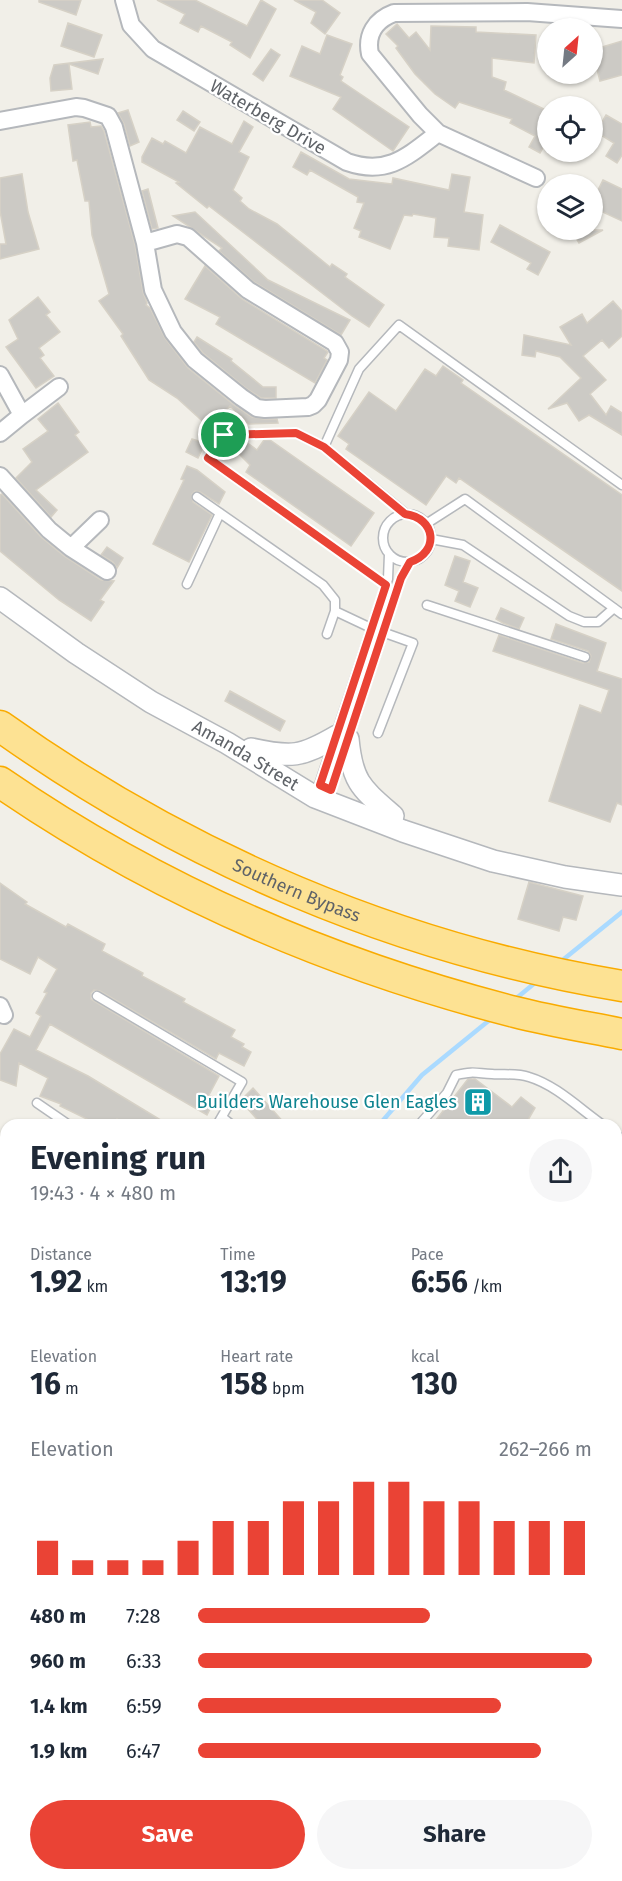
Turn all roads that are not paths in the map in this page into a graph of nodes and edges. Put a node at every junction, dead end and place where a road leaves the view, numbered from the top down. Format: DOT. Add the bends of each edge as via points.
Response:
graph roads {
  1 [pos="124,0"];
  2 [pos="622,19"];
  3 [pos="0,121"];
  4 [pos="438,133"];
  5 [pos="536,178"];
  6 [pos="145,243"];
  7 [pos="0,375"];
  8 [pos="59,387"];
  9 [pos="22,415"];
  10 [pos="0,433"];
  11 [pos="324,447"];
  12 [pos="0,476"];
  13 [pos="622,485"];
  14 [pos="197,496"];
  15 [pos="220,513"];
  16 [pos="405,514"];
  17 [pos="100,520"];
  18 [pos="426,524"];
  19 [pos="431,539"];
  20 [pos="71,548"];
  21 [pos="389,554"];
  22 [pos="410,562"];
  23 [pos="107,571"];
  24 [pos="187,584"];
  25 [pos="386,585"];
  26 [pos="0,588"];
  27 [pos="0,598"];
  28 [pos="427,605"];
  29 [pos="614,608"];
  30 [pos="334,611"];
  31 [pos="622,614"];
  32 [pos="371,628"];
  33 [pos="384,632"];
  34 [pos="327,634"];
  35 [pos="585,657"];
  36 [pos="0,726"];
  37 [pos="378,733"];
  38 [pos="342,737"];
  39 [pos="251,748"];
  40 [pos="0,782"];
  41 [pos="323,794"];
  42 [pos="393,816"];
  43 [pos="622,876"];
  44 [pos="622,885"];
  45 [pos="622,986"];
  46 [pos="97,996"];
  47 [pos="622,1034"];
  48 [pos="37,1103"];
  49 [pos="222,1117"];
  50 [pos="60,1119"];
  51 [pos="224,1119"];
  52 [pos="423,1119"];
  53 [pos="595,1119"];
  1 -- 4 [label="street, Waterberg Drive" via="131,26 153,49 347,162 369,168 386,166"];
  2 -- 4 [label="street" via="527,12 388,15 370,32 370,54"];
  3 -- 6 [label="street" via="76,107 108,116"];
  4 -- 5 [label="street"];
  6 -- 6 [label="street" via="153,290 173,332 195,360 258,408 308,407 318,400 339,360 335,343 248,290 188,237 177,234"];
  7 -- 9 [label="street"];
  8 -- 9 [label="street"];
  9 -- 10 [label="street"];
  11 -- 13 [label="lane" via="359,369 399,325"];
  11 -- 16 [label="lane"];
  11 -- 25 [label="lane" via="296,433 224,435 208,458"];
  12 -- 20 [label="street"];
  14 -- 15 [label="lane"];
  15 -- 24 [label="lane"];
  15 -- 30 [label="lane" via="324,585 334,600"];
  16 -- 18 [label="lane" via="421,518"];
  16 -- 21 [label="lane" via="391,519 383,532"];
  17 -- 20 [label="street"];
  18 -- 19 [label="lane"];
  18 -- 29 [label="lane" via="465,499"];
  19 -- 22 [label="lane" via="425,554"];
  19 -- 29 [label="lane" via="463,544 569,616 584,622 598,622"];
  20 -- 23 [label="street"];
  21 -- 22 [label="lane"];
  21 -- 25 [label="lane"];
  22 -- 33 [label="lane"];
  25 -- 32 [label="lane"];
  26 -- 39 [label="street, Amanda Street" via="145,691"];
  27 -- 41 [label="street, Amanda Street" via="151,702"];
  28 -- 35 [label="lane"];
  29 -- 31 [label="lane"];
  30 -- 32 [label="lane"];
  30 -- 34 [label="lane"];
  32 -- 33 [label="lane"];
  32 -- 38 [label="lane"];
  33 -- 37 [label="lane" via="413,643"];
  33 -- 38 [label="lane"];
  36 -- 45 [label="highway, Southern Bypass" via="122,805 188,842 278,884 430,941 511,964"];
  38 -- 39 [label="street" via="298,754 279,755"];
  38 -- 41 [label="lane"];
  38 -- 42 [label="street" via="359,785"];
  39 -- 41 [label="street, Amanda Street"];
  40 -- 47 [label="highway" via="105,849 209,904 331,956 517,1012"];
  41 -- 42 [label="street, Amanda Street"];
  41 -- 44 [label="street, Amanda Street" via="403,831 493,861"];
  42 -- 43 [label="street, Amanda Street" via="462,841 544,863"];
  46 -- 49 [label="lane" via="242,1082"];
  48 -- 50 [label="lane"];
  49 -- 51 [label="lane"];
  52 -- 53 [label="lane" via="447,1093 456,1075 474,1071 528,1076"];
}
